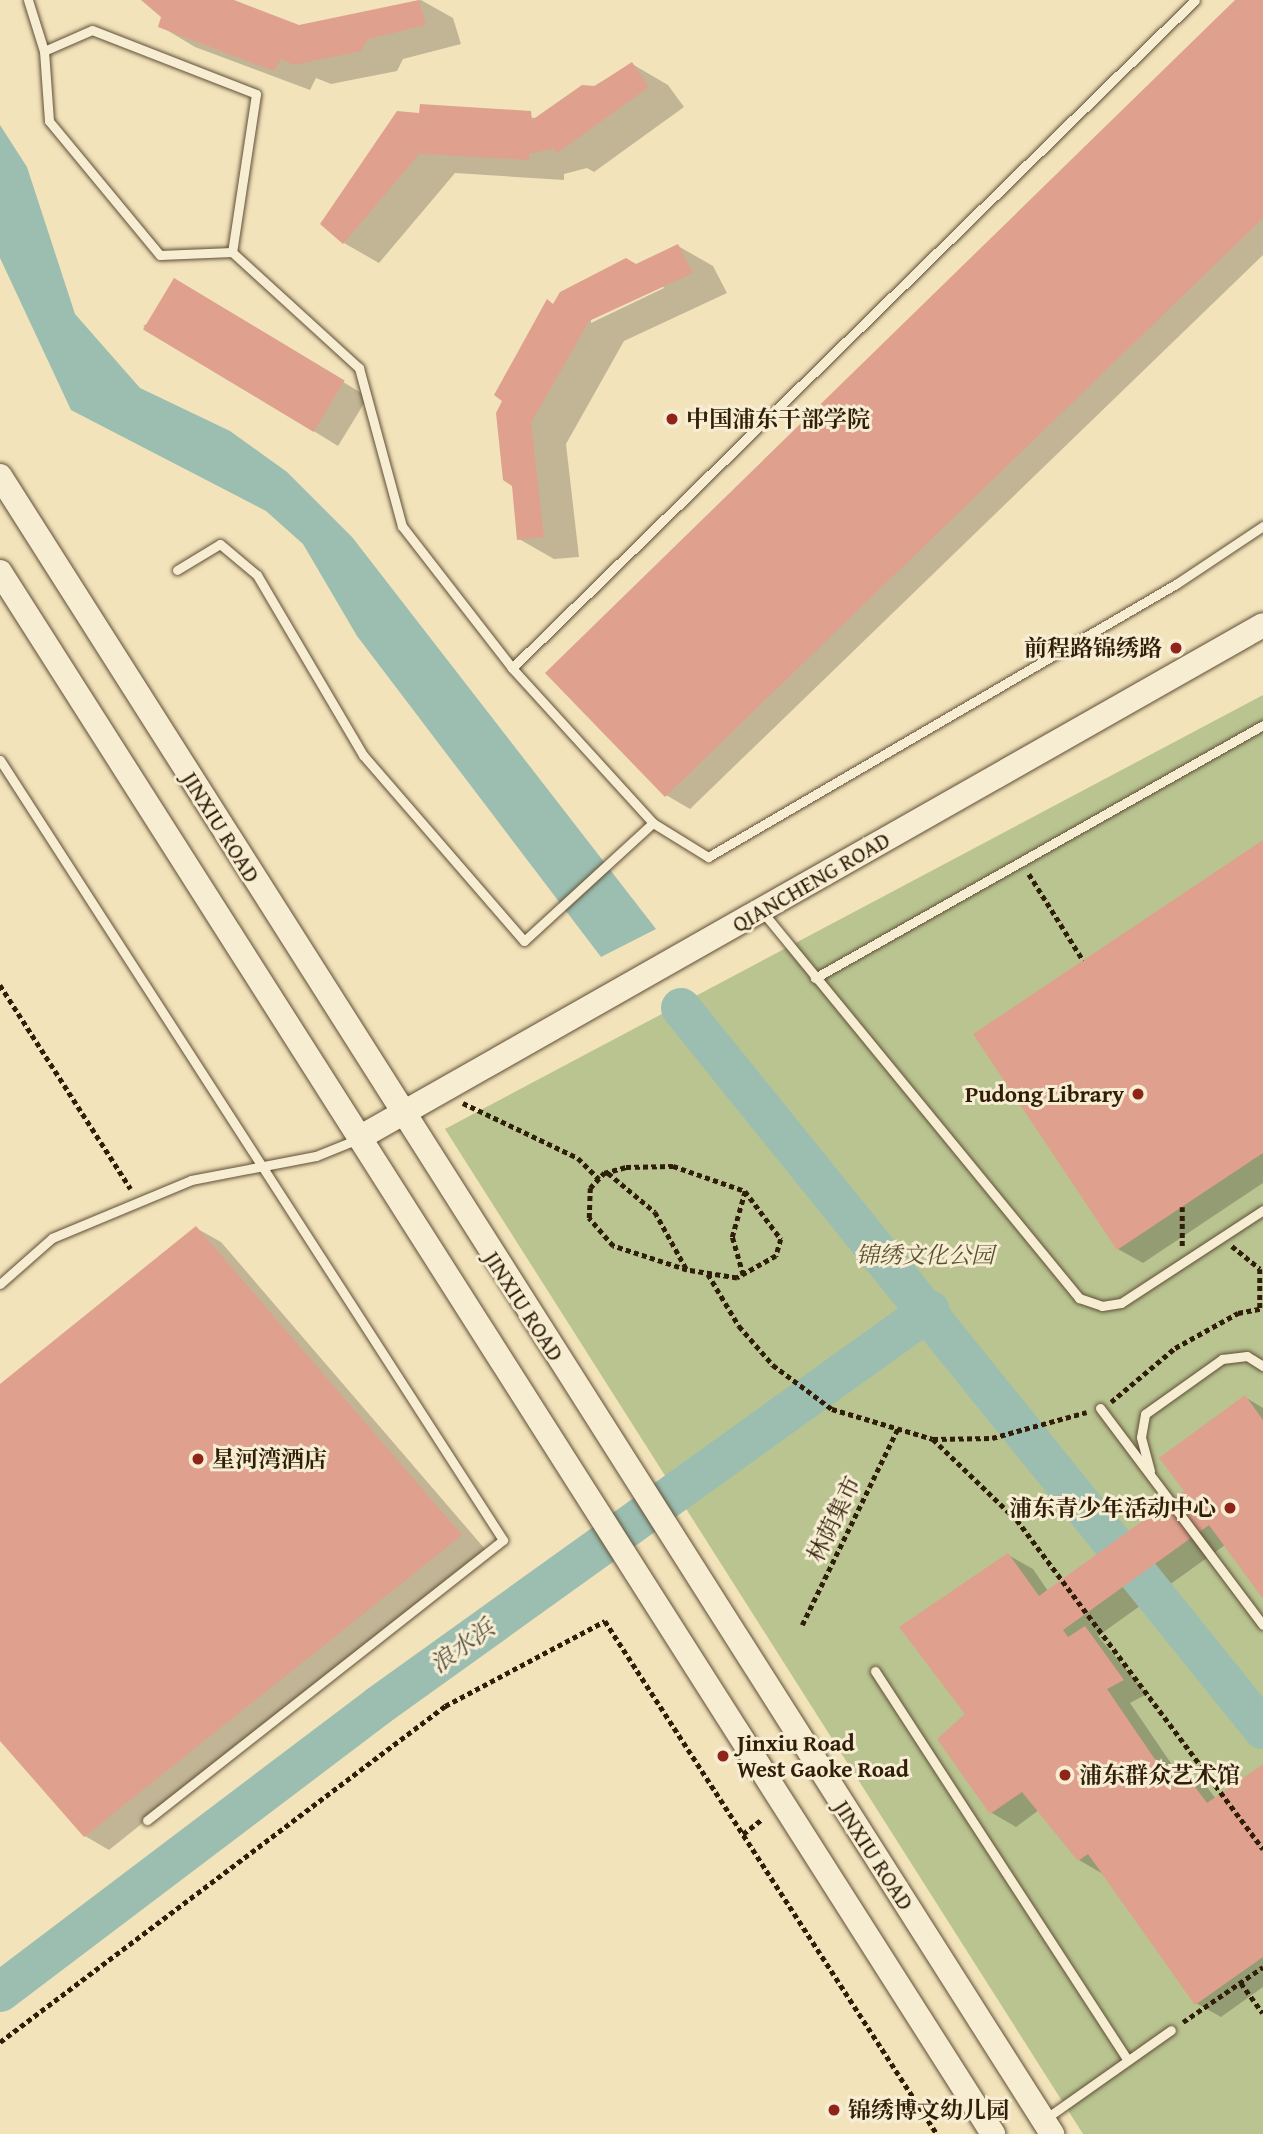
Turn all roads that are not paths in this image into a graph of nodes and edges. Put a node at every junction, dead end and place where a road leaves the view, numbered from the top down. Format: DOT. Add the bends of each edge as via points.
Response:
graph roads {
  1 [pos="29,0"];
  2 [pos="1195,0"];
  3 [pos="44,51"];
  4 [pos="232,252"];
  5 [pos="0,477"];
  6 [pos="1263,526"];
  7 [pos="177,570"];
  8 [pos="0,572"];
  9 [pos="1263,625"];
  10 [pos="512,668"];
  11 [pos="1263,725"];
  12 [pos="0,760"];
  13 [pos="653,823"];
  14 [pos="760,910"];
  15 [pos="815,978"];
  16 [pos="401,1114"];
  17 [pos="359,1139"];
  18 [pos="259,1165"];
  19 [pos="1263,1210"];
  20 [pos="0,1284"];
  21 [pos="1263,1366"];
  22 [pos="1100,1408"];
  23 [pos="1151,1476"];
  24 [pos="1263,1625"];
  25 [pos="875,1671"];
  26 [pos="147,1820"];
  27 [pos="1171,2030"];
  28 [pos="1128,2060"];
  29 [pos="1048,2127"];
  30 [pos="993,2134"];
  1 -- 3 [label="lane"];
  2 -- 10 [label="lane"];
  3 -- 4 [label="lane" via="49,121 160,255"];
  3 -- 4 [label="lane" via="92,30 256,94"];
  4 -- 10 [label="lane" via="359,368 402,526"];
  5 -- 16 [label="main road, JINXIU ROAD"];
  6 -- 13 [label="lane" via="1176,584 708,857"];
  7 -- 13 [label="lane" via="220,544 257,575 363,755 524,941"];
  8 -- 17 [label="main road, JINXIU ROAD"];
  9 -- 14 [label="main road, QIANCHENG ROAD"];
  10 -- 13 [label="lane"];
  11 -- 15 [label="lane"];
  12 -- 18 [label="lane"];
  14 -- 15 [label="lane"];
  14 -- 16 [label="main road, QIANCHENG ROAD"];
  15 -- 19 [label="lane" via="1073,1294 1093,1305 1121,1303"];
  16 -- 17 [label="main road, QIANCHENG ROAD"];
  16 -- 29 [label="main road, JINXIU ROAD"];
  17 -- 18 [label="lane" via="316,1156"];
  17 -- 30 [label="main road, JINXIU ROAD"];
  18 -- 20 [label="lane" via="191,1180 52,1238"];
  18 -- 26 [label="lane" via="503,1540"];
  21 -- 23 [label="lane" via="1247,1356 1222,1359 1145,1414 1141,1437"];
  22 -- 23 [label="lane"];
  23 -- 24 [label="lane"];
  25 -- 28 [label="lane"];
  27 -- 28 [label="lane"];
  28 -- 29 [label="lane"];
}
